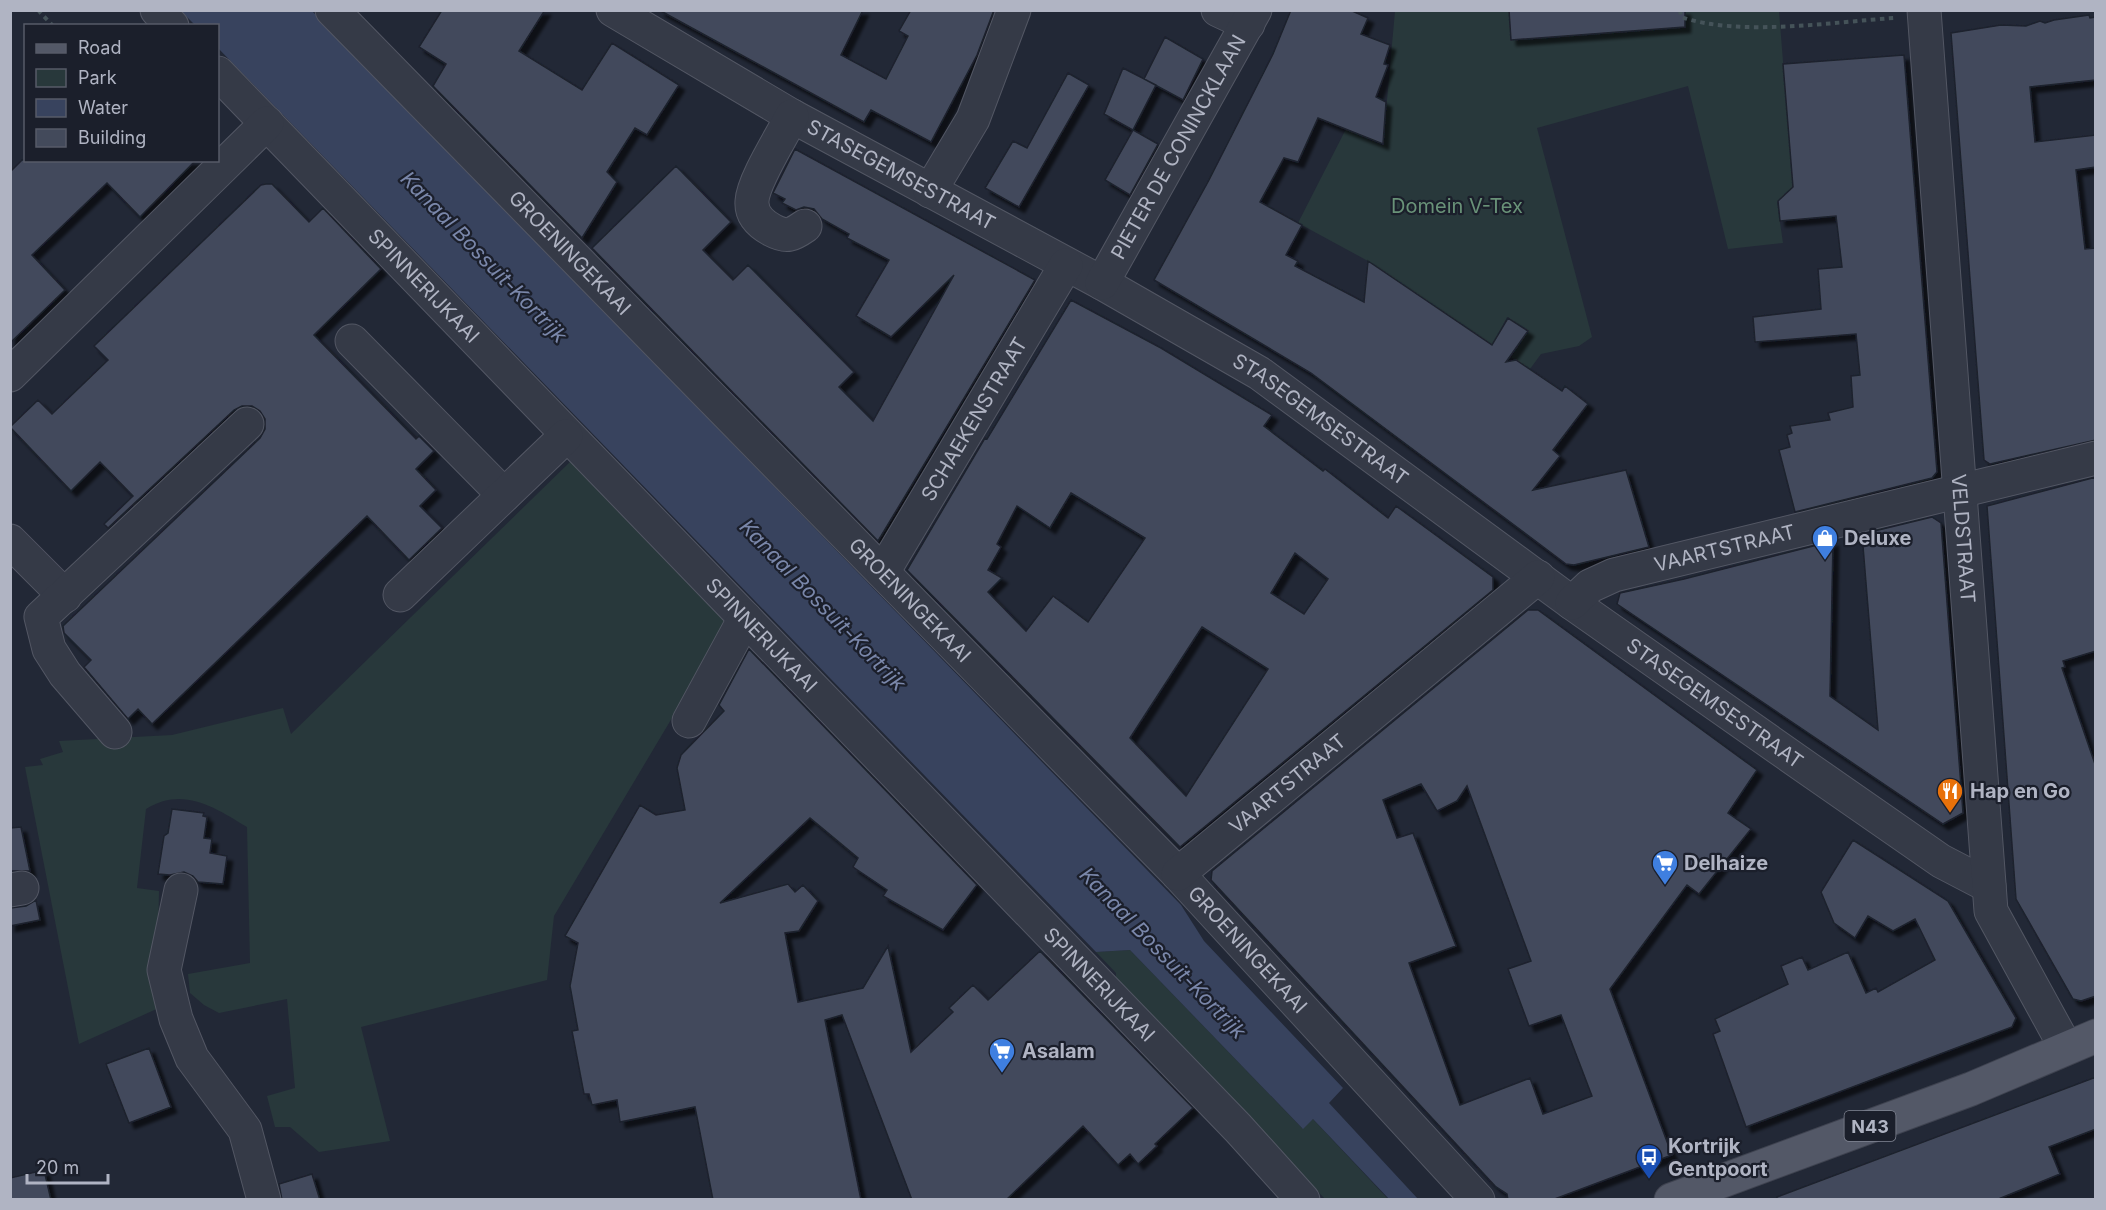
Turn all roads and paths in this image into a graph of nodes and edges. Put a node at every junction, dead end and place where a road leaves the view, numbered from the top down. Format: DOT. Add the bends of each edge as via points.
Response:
graph roads {
  1 [pos="38,10"];
  2 [pos="157,10"];
  3 [pos="332,10"];
  4 [pos="613,10"];
  5 [pos="1014,10"];
  6 [pos="1218,10"];
  7 [pos="1680,10"];
  8 [pos="1925,13"];
  9 [pos="1251,17"];
  10 [pos="51,24"];
  11 [pos="170,24"];
  12 [pos="219,74"];
  13 [pos="792,116"];
  14 [pos="267,123"];
  15 [pos="930,190"];
  16 [pos="805,226"];
  17 [pos="1066,265"];
  18 [pos="1102,283"];
  19 [pos="352,341"];
  20 [pos="10,375"];
  21 [pos="247,424"];
  22 [pos="566,436"];
  23 [pos="2096,458"];
  24 [pos="1960,490"];
  25 [pos="504,495"];
  26 [pos="10,541"];
  27 [pos="884,572"];
  28 [pos="1538,578"];
  29 [pos="400,595"];
  30 [pos="65,596"];
  31 [pos="1572,603"];
  32 [pos="743,616"];
  33 [pos="688,721"];
  34 [pos="115,732"];
  35 [pos="1178,874"];
  36 [pos="1989,886"];
  37 [pos="181,890"];
  38 [pos="2081,1042"];
  39 [pos="264,1200"];
  40 [pos="1303,1200"];
  41 [pos="1478,1200"];
  42 [pos="1671,1200"];
  1 -- 10 [label="path"];
  2 -- 11 [label="street"];
  3 -- 27 [label="street, GROENINGEKAAI"];
  4 -- 13 [label="street, STASEGEMSESTRAAT"];
  5 -- 15 [label="street" via="973,119"];
  6 -- 9 [label="street"];
  7 -- 8 [label="path" via="1681,17 1704,25 1773,26"];
  8 -- 24 [label="street, VELDSTRAAT"];
  9 -- 18 [label="street, PIETER DE CONINCKLAAN"];
  12 -- 14 [label="street, SPINNERIJKAAI"];
  13 -- 15 [label="street, STASEGEMSESTRAAT"];
  13 -- 16 [label="street" via="751,203 762,225 784,236"];
  14 -- 20 [label="street"];
  14 -- 22 [label="street, SPINNERIJKAAI"];
  15 -- 17 [label="street, STASEGEMSESTRAAT"];
  17 -- 18 [label="street, STASEGEMSESTRAAT"];
  17 -- 27 [label="street, SCHAEKENSTRAAT"];
  18 -- 28 [label="street, STASEGEMSESTRAAT" via="1259,373"];
  19 -- 25 [label="street"];
  21 -- 30 [label="street"];
  22 -- 25 [label="street"];
  22 -- 32 [label="street, SPINNERIJKAAI"];
  23 -- 24 [label="street, VAARTSTRAAT"];
  24 -- 31 [label="street, VAARTSTRAAT" via="1614,575 1590,586"];
  24 -- 36 [label="street, VELDSTRAAT"];
  25 -- 29 [label="street"];
  26 -- 30 [label="street"];
  27 -- 35 [label="street, GROENINGEKAAI"];
  28 -- 31 [label="street, STASEGEMSESTRAAT"];
  28 -- 35 [label="street, VAARTSTRAAT"];
  30 -- 34 [label="street" via="41,617 49,649 65,674"];
  31 -- 36 [label="street, STASEGEMSESTRAAT" via="1941,861"];
  32 -- 33 [label="street"];
  32 -- 40 [label="street, SPINNERIJKAAI" via="1222,1111"];
  35 -- 41 [label="street, GROENINGEKAAI"];
  36 -- 38 [label="street, VELDSTRAAT" via="1991,911"];
  37 -- 39 [label="street" via="164,970 176,1019 192,1058 245,1130"];
  38 -- 42 [label="main road, N43" via="1971,1089"];
}
